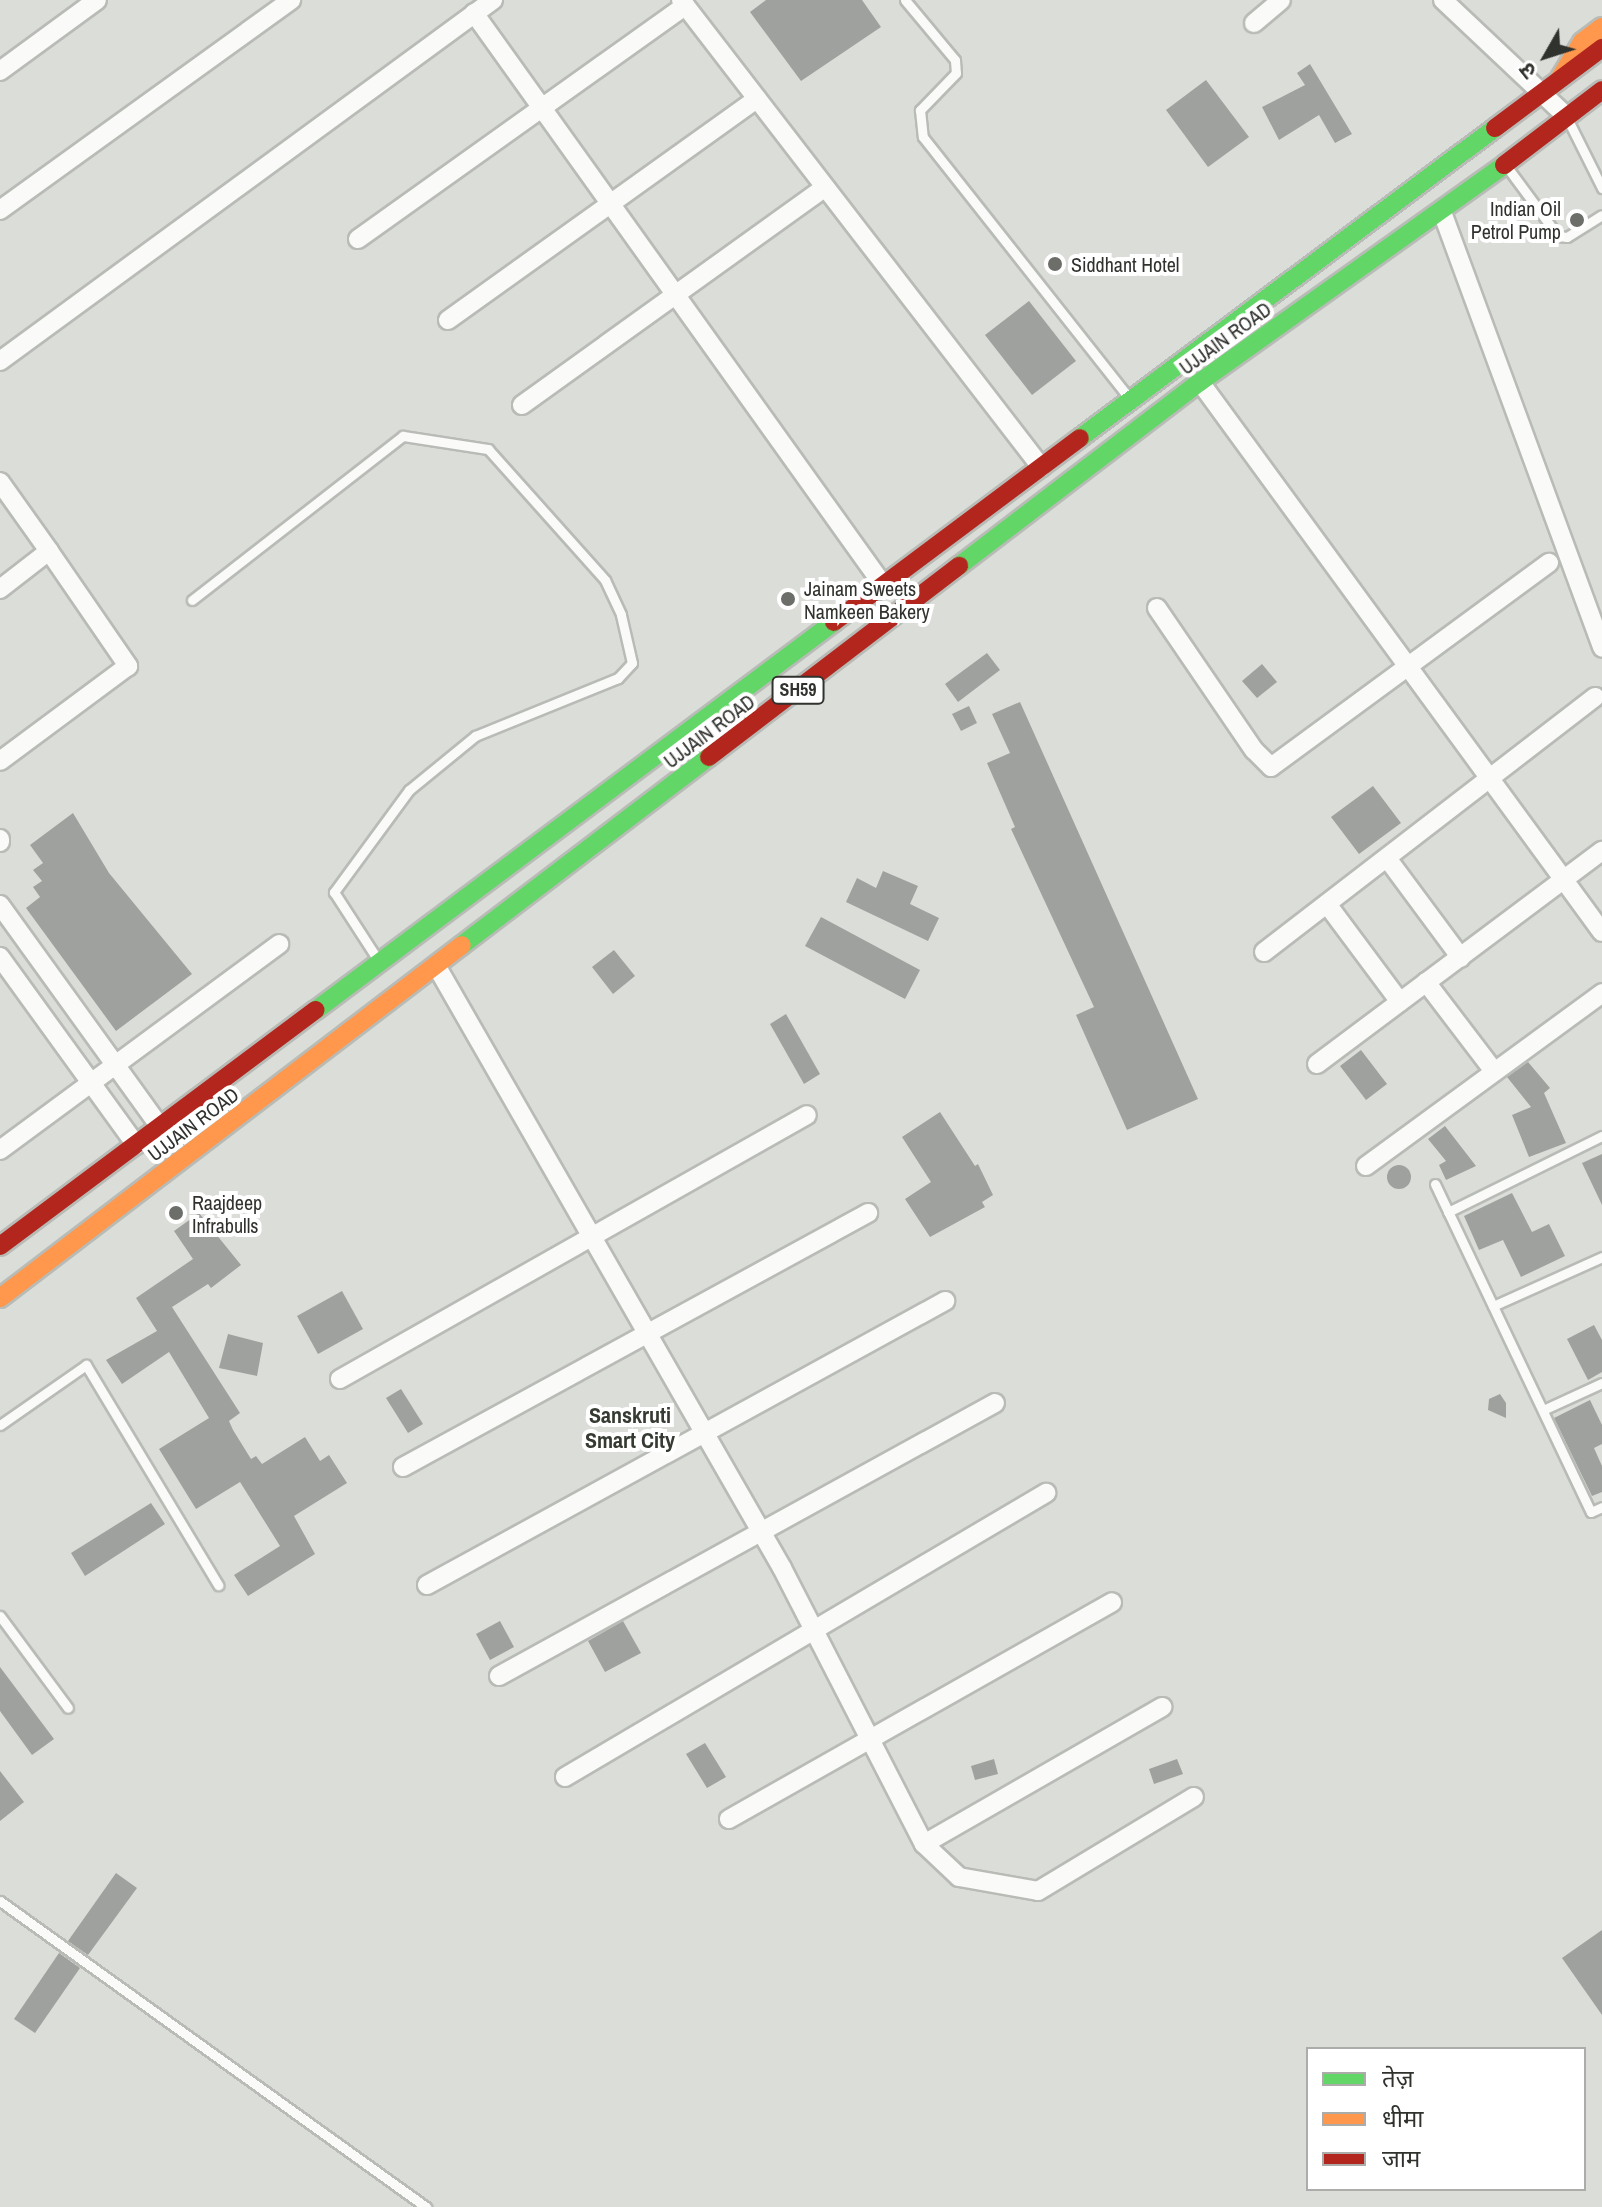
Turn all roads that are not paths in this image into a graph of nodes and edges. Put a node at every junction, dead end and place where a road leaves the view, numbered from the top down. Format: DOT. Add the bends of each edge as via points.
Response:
graph roads {
  1 [pos="97,0"];
  2 [pos="291,0"];
  3 [pos="493,0"];
  4 [pos="905,0"];
  5 [pos="1281,0"];
  6 [pos="1443,0"];
  7 [pos="683,3"];
  8 [pos="474,13"];
  9 [pos="1254,23"];
  10 [pos="1602,27"];
  11 [pos="1602,48"];
  12 [pos="0,71"];
  13 [pos="1560,78"];
  14 [pos="1602,90"];
  15 [pos="1540,91"];
  16 [pos="757,99"];
  17 [pos="1586,102"];
  18 [pos="541,109"];
  19 [pos="1565,115"];
  20 [pos="1602,117"];
  21 [pos="1504,162"];
  22 [pos="825,187"];
  23 [pos="1602,188"];
  24 [pos="609,205"];
  25 [pos="0,210"];
  26 [pos="1442,212"];
  27 [pos="1602,215"];
  28 [pos="358,239"];
  29 [pos="674,295"];
  30 [pos="448,320"];
  31 [pos="0,361"];
  32 [pos="1200,382"];
  33 [pos="1132,401"];
  34 [pos="522,405"];
  35 [pos="1041,467"];
  36 [pos="0,482"];
  37 [pos="49,551"];
  38 [pos="1549,563"];
  39 [pos="883,585"];
  40 [pos="0,589"];
  41 [pos="192,600"];
  42 [pos="1157,608"];
  43 [pos="1602,648"];
  44 [pos="1408,664"];
  45 [pos="1595,697"];
  46 [pos="0,761"];
  47 [pos="1489,779"];
  48 [pos="1602,851"];
  49 [pos="1387,858"];
  50 [pos="1564,881"];
  51 [pos="1327,904"];
  52 [pos="0,905"];
  53 [pos="1602,932"];
  54 [pos="279,944"];
  55 [pos="1264,952"];
  56 [pos="0,957"];
  57 [pos="1461,958"];
  58 [pos="380,964"];
  59 [pos="437,967"];
  60 [pos="1426,982"];
  61 [pos="61,989"];
  62 [pos="1602,993"];
  63 [pos="1400,1002"];
  64 [pos="37,1008"];
  65 [pos="115,1062"];
  66 [pos="1317,1064"];
  67 [pos="1493,1070"];
  68 [pos="92,1079"];
  69 [pos="807,1115"];
  70 [pos="160,1127"];
  71 [pos="1602,1136"];
  72 [pos="136,1145"];
  73 [pos="0,1150"];
  74 [pos="1366,1166"];
  75 [pos="1435,1184"];
  76 [pos="1448,1212"];
  77 [pos="868,1213"];
  78 [pos="592,1237"];
  79 [pos="0,1246"];
  80 [pos="1602,1257"];
  81 [pos="1,1295"];
  82 [pos="945,1301"];
  83 [pos="1493,1306"];
  84 [pos="648,1333"];
  85 [pos="340,1379"];
  86 [pos="1602,1383"];
  87 [pos="995,1403"];
  88 [pos="1543,1410"];
  89 [pos="0,1425"];
  90 [pos="705,1433"];
  91 [pos="403,1467"];
  92 [pos="1046,1493"];
  93 [pos="1602,1507"];
  94 [pos="762,1531"];
  95 [pos="218,1585"];
  96 [pos="427,1585"];
  97 [pos="1112,1602"];
  98 [pos="0,1616"];
  99 [pos="814,1629"];
  100 [pos="499,1676"];
  101 [pos="1162,1707"];
  102 [pos="68,1708"];
  103 [pos="871,1739"];
  104 [pos="565,1777"];
  105 [pos="1194,1797"];
  106 [pos="729,1819"];
  107 [pos="924,1844"];
  108 [pos="0,1901"];
  109 [pos="426,2207"];
  1 -- 12 [label="street"];
  2 -- 25 [label="street"];
  3 -- 8 [label="street"];
  4 -- 33 [label="lane" via="955,60 956,73 920,110 923,137"];
  5 -- 9 [label="street"];
  6 -- 15 [label="street"];
  7 -- 16 [label="street"];
  7 -- 18 [label="street"];
  8 -- 18 [label="street"];
  8 -- 31 [label="street"];
  10 -- 13 [label="main road" via="1582,42"];
  11 -- 13 [label="main road, UJJAIN ROAD / SH59"];
  13 -- 15 [label="main road, UJJAIN ROAD / SH59"];
  14 -- 17 [label="main road, UJJAIN ROAD / SH59"];
  15 -- 19 [label="street"];
  15 -- 33 [label="main road, UJJAIN ROAD / SH59"];
  16 -- 22 [label="street"];
  16 -- 24 [label="street"];
  17 -- 19 [label="main road, UJJAIN ROAD / SH59"];
  17 -- 20 [label="main road"];
  18 -- 24 [label="street"];
  18 -- 28 [label="street"];
  19 -- 21 [label="main road, UJJAIN ROAD / SH59"];
  19 -- 23 [label="lane"];
  21 -- 26 [label="main road, UJJAIN ROAD / SH59"];
  21 -- 27 [label="lane" via="1558,236 1567,237"];
  22 -- 29 [label="street"];
  22 -- 35 [label="street"];
  24 -- 29 [label="street"];
  24 -- 30 [label="street"];
  26 -- 32 [label="main road, UJJAIN ROAD / SH59"];
  26 -- 43 [label="street"];
  29 -- 34 [label="street"];
  29 -- 39 [label="street"];
  32 -- 44 [label="street"];
  32 -- 59 [label="main road, UJJAIN ROAD / SH59"];
  33 -- 35 [label="main road, UJJAIN ROAD / SH59"];
  35 -- 39 [label="main road, UJJAIN ROAD / SH59"];
  36 -- 37 [label="street"];
  37 -- 40 [label="street"];
  37 -- 46 [label="street" via="128,666"];
  38 -- 44 [label="street"];
  39 -- 58 [label="main road, UJJAIN ROAD / SH59"];
  41 -- 58 [label="lane" via="403,436 488,449 605,580 621,615 632,663 618,678 475,736 409,790 334,892"];
  42 -- 44 [label="street" via="1271,767"];
  44 -- 47 [label="street"];
  45 -- 47 [label="street"];
  47 -- 49 [label="street"];
  47 -- 50 [label="street"];
  48 -- 50 [label="street"];
  49 -- 51 [label="street"];
  49 -- 57 [label="street"];
  50 -- 53 [label="street"];
  50 -- 57 [label="street"];
  51 -- 55 [label="street"];
  51 -- 63 [label="street"];
  52 -- 61 [label="street"];
  54 -- 65 [label="street"];
  56 -- 64 [label="street"];
  57 -- 60 [label="street"];
  58 -- 70 [label="main road, UJJAIN ROAD / SH59"];
  59 -- 78 [label="street"];
  59 -- 81 [label="main road, UJJAIN ROAD / SH59"];
  60 -- 63 [label="street"];
  60 -- 67 [label="street"];
  61 -- 64 [label="street"];
  61 -- 65 [label="street"];
  62 -- 67 [label="street"];
  63 -- 66 [label="street"];
  64 -- 68 [label="street"];
  65 -- 68 [label="street"];
  65 -- 70 [label="street"];
  67 -- 74 [label="street"];
  68 -- 72 [label="street"];
  68 -- 73 [label="street"];
  69 -- 78 [label="street"];
  70 -- 72 [label="main road, UJJAIN ROAD / SH59"];
  71 -- 76 [label="lane"];
  72 -- 79 [label="main road, UJJAIN ROAD / SH59"];
  75 -- 76 [label="lane"];
  76 -- 83 [label="lane"];
  77 -- 84 [label="street"];
  78 -- 84 [label="street"];
  78 -- 85 [label="street"];
  80 -- 83 [label="lane"];
  82 -- 90 [label="street"];
  83 -- 88 [label="lane"];
  84 -- 90 [label="street"];
  84 -- 91 [label="street"];
  86 -- 88 [label="lane"];
  87 -- 94 [label="street"];
  88 -- 93 [label="lane" via="1591,1512"];
  89 -- 95 [label="lane" via="86,1365"];
  90 -- 94 [label="street"];
  90 -- 96 [label="street"];
  92 -- 99 [label="street"];
  94 -- 99 [label="street"];
  94 -- 100 [label="street"];
  97 -- 103 [label="street"];
  98 -- 102 [label="lane"];
  99 -- 103 [label="street"];
  99 -- 104 [label="street"];
  101 -- 107 [label="street"];
  103 -- 106 [label="street"];
  103 -- 107 [label="street"];
  105 -- 107 [label="street" via="1038,1891 959,1877"];
  108 -- 109 [label="lane"];
}
